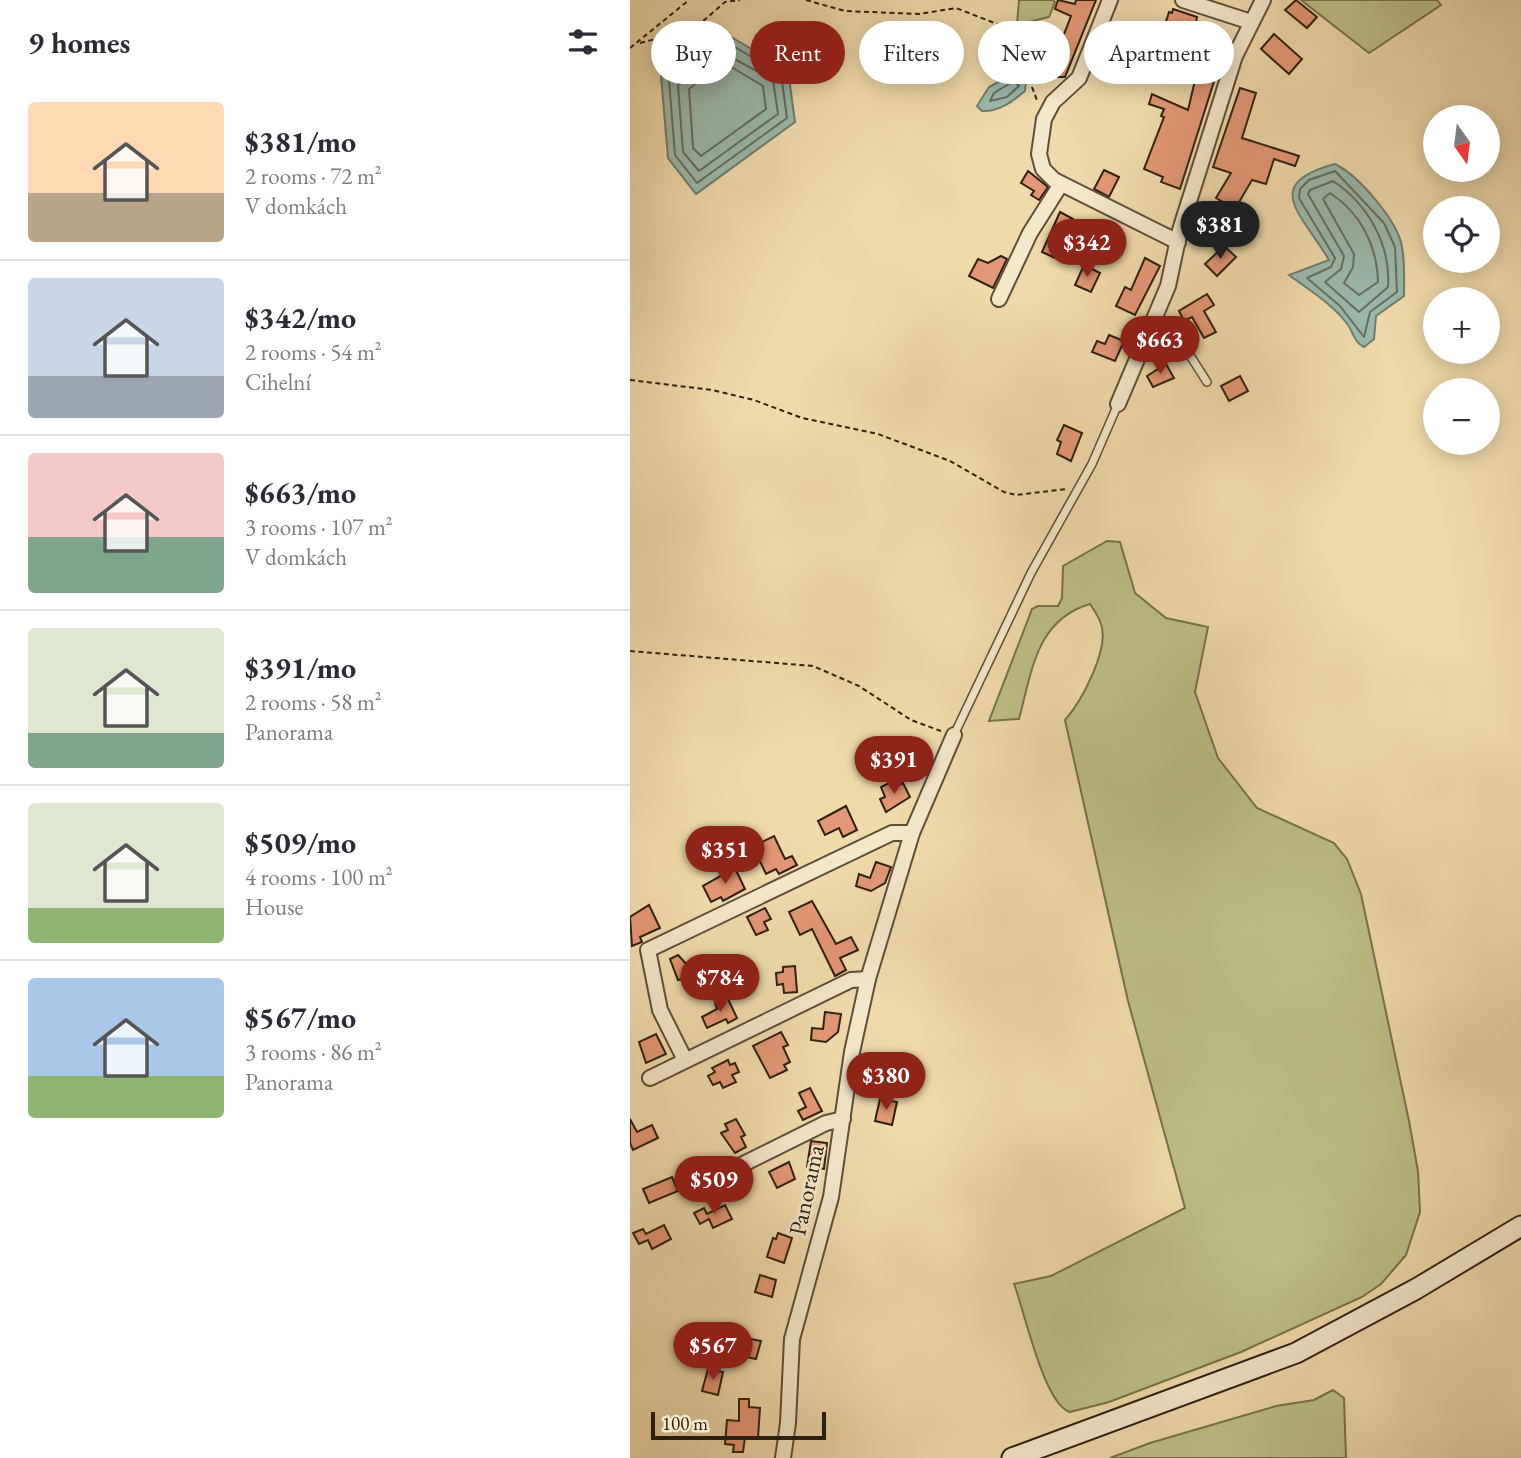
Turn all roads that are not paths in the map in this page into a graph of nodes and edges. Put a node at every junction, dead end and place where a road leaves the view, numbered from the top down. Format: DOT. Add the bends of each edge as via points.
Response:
graph roads {
  1 [pos="1110,0"];
  2 [pos="1183,0"];
  3 [pos="1263,0"];
  4 [pos="1251,22"];
  5 [pos="1061,184"];
  6 [pos="1178,242"];
  7 [pos="999,299"];
  8 [pos="1155,319"];
  9 [pos="1207,383"];
  10 [pos="1118,404"];
  11 [pos="954,735"];
  12 [pos="912,833"];
  13 [pos="868,979"];
  14 [pos="685,1060"];
  15 [pos="650,1078"];
  16 [pos="843,1119"];
  17 [pos="693,1189"];
  18 [pos="1521,1226"];
  19 [pos="783,1458"];
  20 [pos="1012,1458"];
  1 -- 5 [label="street" via="1079,78 1046,115 1039,155 1043,169"];
  2 -- 4 [label="street"];
  3 -- 4 [label="street"];
  4 -- 6 [label="street" via="1235,57"];
  5 -- 6 [label="street"];
  5 -- 7 [label="street" via="1030,233"];
  6 -- 8 [label="street"];
  8 -- 9 [label="lane" via="1175,332"];
  8 -- 10 [label="street"];
  10 -- 11 [label="lane" via="1108,433 994,646"];
  11 -- 12 [label="street, Panorama"];
  12 -- 13 [label="street, Panorama"];
  12 -- 14 [label="street" via="892,833 648,950 660,1010"];
  13 -- 14 [label="street" via="851,980"];
  13 -- 16 [label="street, Panorama"];
  14 -- 15 [label="street"];
  16 -- 17 [label="street" via="826,1123"];
  16 -- 19 [label="street, Panorama" via="831,1197 792,1339"];
  18 -- 20 [label="main road" via="1387,1306 1296,1353"];
}
